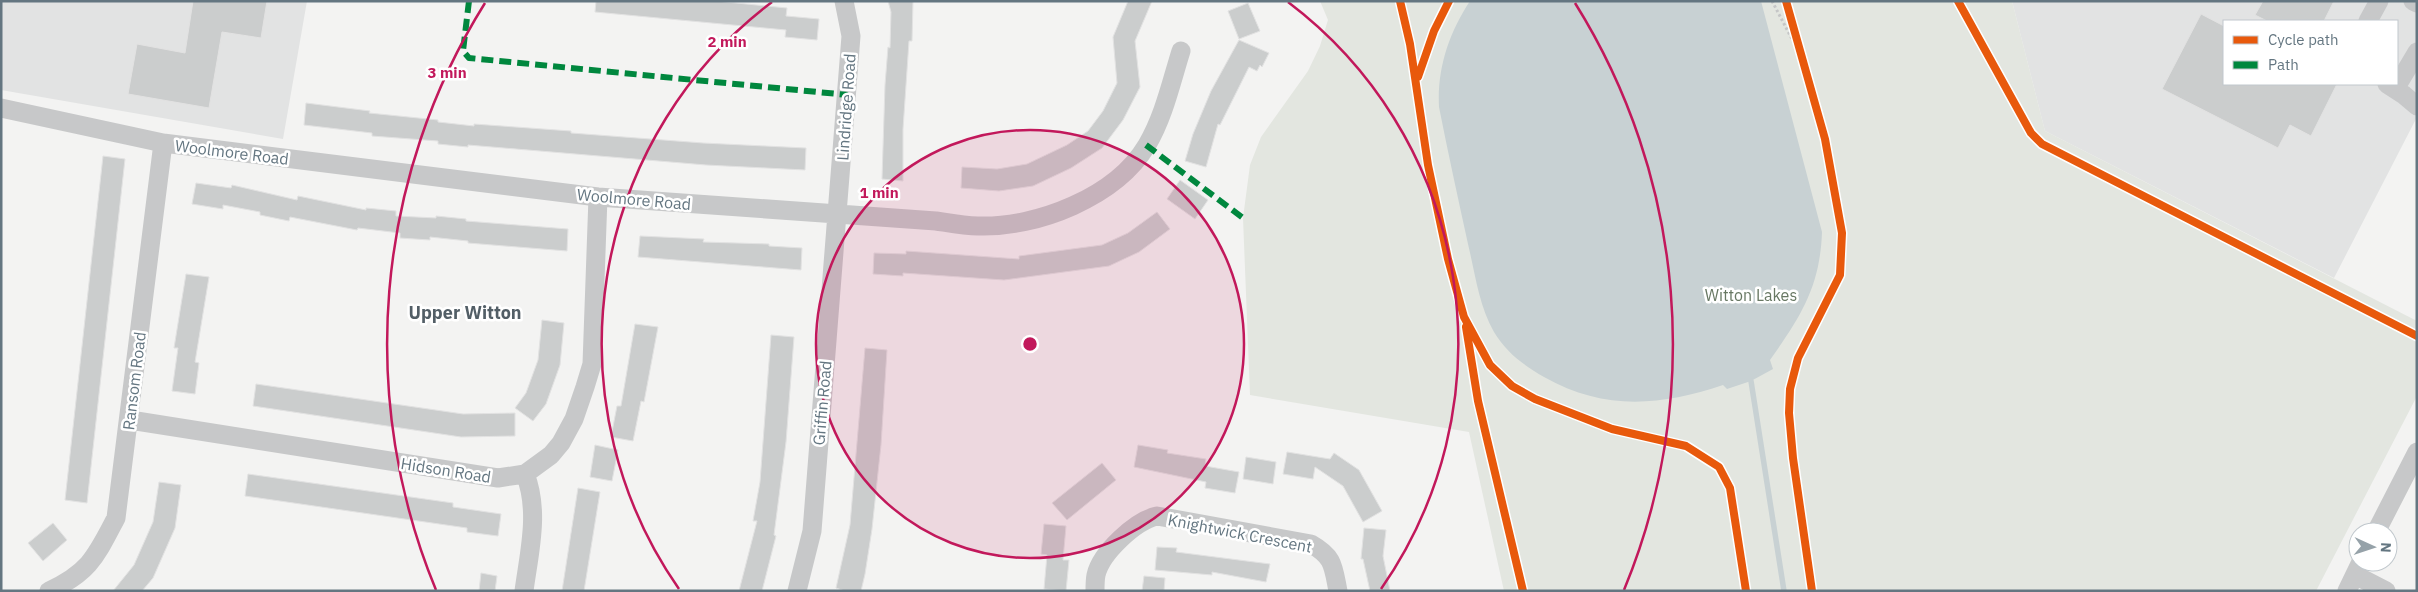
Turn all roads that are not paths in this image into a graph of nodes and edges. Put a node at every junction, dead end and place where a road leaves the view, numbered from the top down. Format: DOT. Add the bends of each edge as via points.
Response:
graph roads {
  1 [pos="844,1"];
  2 [pos="2379,1"];
  3 [pos="2413,1"];
  4 [pos="2417,3"];
  5 [pos="2369,20"];
  6 [pos="1181,51"];
  7 [pos="2417,52"];
  8 [pos="2398,77"];
  9 [pos="2391,86"];
  10 [pos="2417,106"];
  11 [pos="1,108"];
  12 [pos="163,143"];
  13 [pos="598,198"];
  14 [pos="838,214"];
  15 [pos="130,420"];
  16 [pos="2417,452"];
  17 [pos="525,474"];
  18 [pos="2381,522"];
  19 [pos="2354,576"];
  20 [pos="49,591"];
  21 [pos="524,591"];
  22 [pos="797,591"];
  23 [pos="1094,591"];
  24 [pos="1338,591"];
  25 [pos="2386,591"];
  1 -- 14 [label="street, Lindridge Road" via="852,36"];
  2 -- 5 [label="street"];
  3 -- 4 [label="street"];
  6 -- 14 [label="street, Woolmore Road" via="1161,117 1146,145 1117,180 1101,192 1046,216 1004,224 978,226"];
  7 -- 8 [label="street"];
  9 -- 10 [label="street"];
  11 -- 12 [label="street, Woolmore Road"];
  12 -- 13 [label="street, Woolmore Road"];
  12 -- 15 [label="street, Ransom Road"];
  13 -- 14 [label="street, Woolmore Road"];
  13 -- 17 [label="street, Hidson Road" via="592,364 574,419 561,443 540,466"];
  14 -- 22 [label="street, Griffin Road" via="812,531"];
  15 -- 17 [label="street, Hidson Road" via="498,478"];
  15 -- 20 [label="street, Ransom Road" via="116,518 88,568"];
  16 -- 18 [label="street"];
  17 -- 21 [label="street" via="534,510"];
  19 -- 25 [label="street"];
  23 -- 24 [label="street, Knightwick Crescent" via="1096,574 1110,549 1138,524 1157,516 1311,544 1333,562"];
}
